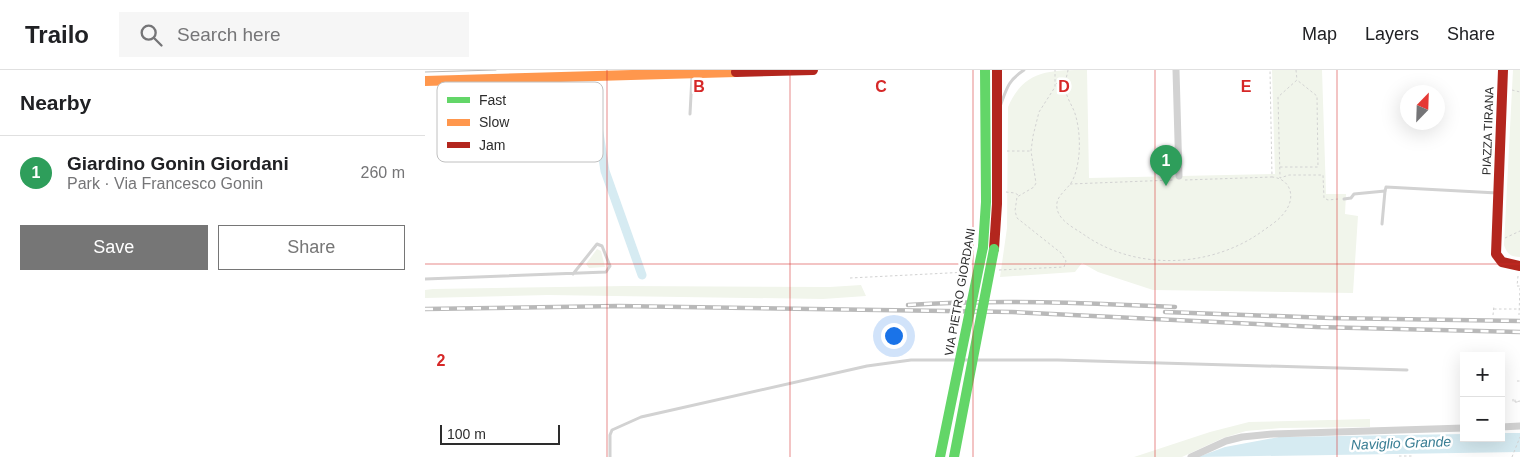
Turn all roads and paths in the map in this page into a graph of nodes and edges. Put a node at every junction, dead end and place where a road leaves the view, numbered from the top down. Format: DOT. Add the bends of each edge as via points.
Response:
graph roads {
  1 [pos="813,70"];
  2 [pos="985,70"];
  3 [pos="997,70"];
  4 [pos="1024,70"];
  5 [pos="1068,70"];
  6 [pos="1176,70"];
  7 [pos="1270,70"];
  8 [pos="1297,70"];
  9 [pos="1503,70"];
  10 [pos="692,73"];
  11 [pos="1297,80"];
  12 [pos="425,81"];
  13 [pos="1055,82"];
  14 [pos="1512,90"];
  15 [pos="1065,92"];
  16 [pos="1520,92"];
  17 [pos="998,111"];
  18 [pos="690,114"];
  19 [pos="1003,150"];
  20 [pos="1031,152"];
  21 [pos="1280,167"];
  22 [pos="1179,176"];
  23 [pos="1272,177"];
  24 [pos="1280,178"];
  25 [pos="1070,184"];
  26 [pos="1385,190"];
  27 [pos="1002,192"];
  28 [pos="1498,194"];
  29 [pos="1019,195"];
  30 [pos="1344,199"];
  31 [pos="1383,224"];
  32 [pos="1520,231"];
  33 [pos="1505,239"];
  34 [pos="1519,270"];
  35 [pos="573,274"];
  36 [pos="425,279"];
  37 [pos="1494,305"];
  38 [pos="1494,309"];
  39 [pos="1520,309"];
  40 [pos="1493,314"];
  41 [pos="1519,315"];
  42 [pos="1407,370"];
  43 [pos="1515,399"];
  44 [pos="1519,401"];
  45 [pos="1520,426"];
  46 [pos="1505,427"];
  47 [pos="1460,428"];
  48 [pos="1520,437"];
  49 [pos="1399,456"];
  50 [pos="1412,456"];
  51 [pos="609,457"];
  52 [pos="941,457"];
  53 [pos="954,457"];
  54 [pos="1191,457"];
  55 [pos="1512,457"];
  1 -- 10 [label="main road"];
  2 -- 52 [label="main road, VIA PIETRO GIORDANI, bridge" via="983,247"];
  3 -- 17 [label="main road, VIA PIETRO GIORDANI"];
  4 -- 17 [label="lane, VIA PIETRO GIORDANI" via="1008,84"];
  5 -- 15 [label="path"];
  6 -- 22 [label="street"];
  7 -- 23 [label="path"];
  8 -- 11 [label="path"];
  9 -- 28 [label="main road, PIAZZA TIRANA"];
  10 -- 12 [label="main road"];
  10 -- 18 [label="lane"];
  11 -- 21 [label="path" via="1278,97"];
  11 -- 21 [label="path" via="1317,96 1318,167"];
  13 -- 15 [label="path"];
  14 -- 16 [label="path"];
  15 -- 25 [label="path" via="1076,116 1079,144 1077,167"];
  17 -- 53 [label="main road, VIA PIETRO GIORDANI, bridge" via="994,249"];
  19 -- 20 [label="path"];
  21 -- 24 [label="path"];
  23 -- 24 [label="path"];
  23 -- 25 [label="path"];
  24 -- 25 [label="path" via="1288,185 1289,206 1273,224 1227,250 1178,261 1139,258 1118,252 1076,230 1057,210 1059,196"];
  24 -- 30 [label="path" via="1321,174 1325,199"];
  26 -- 28 [label="lane, PIAZZA TIRANA" via="1386,187"];
  26 -- 30 [label="lane, PIAZZA TIRANA" via="1354,194"];
  26 -- 31 [label="lane"];
  27 -- 29 [label="path"];
  28 -- 34 [label="main road, PIAZZA TIRANA" via="1495,254 1505,264"];
  32 -- 33 [label="path"];
  34 -- 41 [label="path"];
  35 -- 35 [label="lane" via="606,272 609,266 602,246 597,244"];
  35 -- 36 [label="lane"];
  37 -- 38 [label="path"];
  38 -- 39 [label="path"];
  38 -- 40 [label="path"];
  42 -- 51 [label="lane" via="1058,360 911,360 867,366 641,417 612,430"];
  43 -- 44 [label="path" via="1515,402"];
  45 -- 46 [label="street"];
  47 -- 54 [label="street" via="1242,437"];
  48 -- 55 [label="path"];
  49 -- 50 [label="path"];
}
